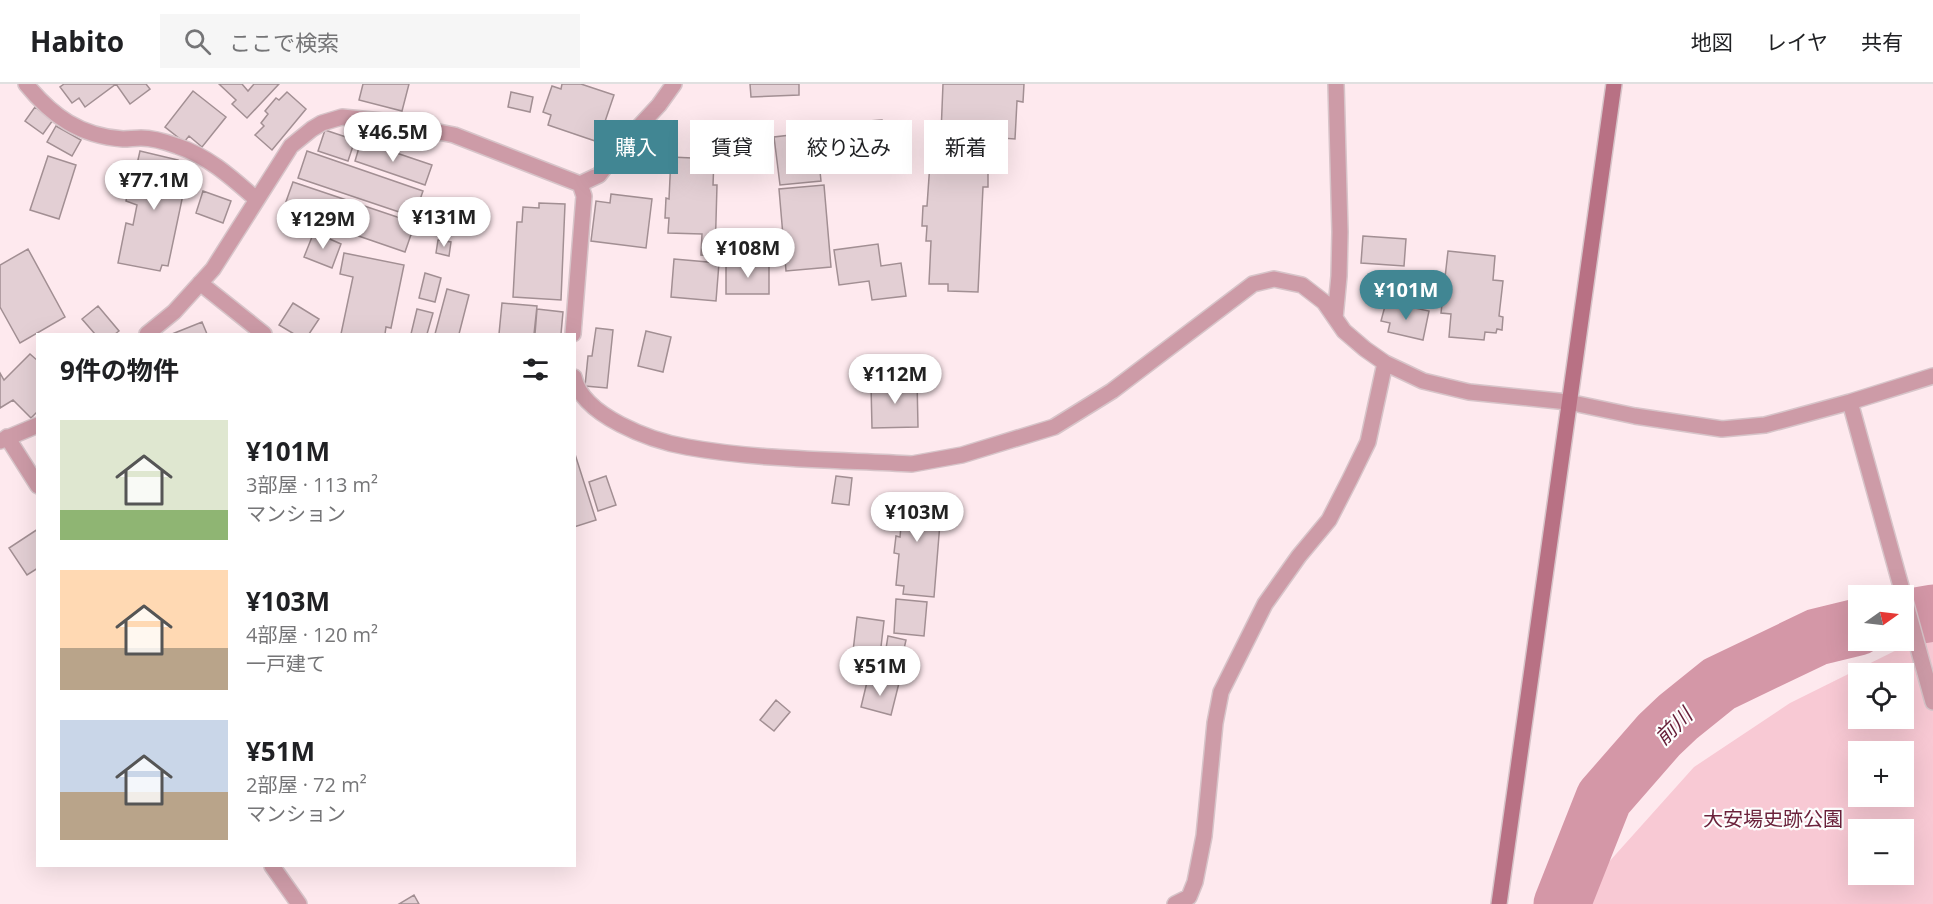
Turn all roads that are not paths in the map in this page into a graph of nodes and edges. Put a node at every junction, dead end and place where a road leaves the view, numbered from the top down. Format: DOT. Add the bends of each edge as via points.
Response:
graph roads {
  1 [pos="26,84"];
  2 [pos="674,84"];
  3 [pos="1336,84"];
  4 [pos="1614,84"];
  5 [pos="580,184"];
  6 [pos="256,199"];
  7 [pos="200,283"];
  8 [pos="1335,318"];
  9 [pos="148,333"];
  10 [pos="263,333"];
  11 [pos="573,333"];
  12 [pos="1385,363"];
  13 [pos="1933,376"];
  14 [pos="576,385"];
  15 [pos="1568,402"];
  16 [pos="1850,402"];
  17 [pos="36,426"];
  18 [pos="4,439"];
  19 [pos="36,483"];
  20 [pos="1933,702"];
  21 [pos="273,867"];
  22 [pos="1184,902"];
  23 [pos="299,904"];
  24 [pos="1499,904"];
  1 -- 6 [label="street" via="57,116 76,128 124,139 143,138 198,154"];
  2 -- 5 [label="street" via="599,175"];
  3 -- 8 [label="street" via="1340,276"];
  4 -- 15 [label="street"];
  5 -- 6 [label="street" via="454,135 342,117 322,123 291,146"];
  5 -- 11 [label="street" via="584,196"];
  6 -- 7 [label="street" via="213,269"];
  7 -- 9 [label="street"];
  7 -- 10 [label="street"];
  8 -- 12 [label="street" via="1344,331"];
  8 -- 14 [label="street" via="1324,302 1302,285 1274,279 1253,284 1112,391 1054,427 962,455 912,464 750,455 686,447 613,420 588,402"];
  12 -- 15 [label="street" via="1423,381 1469,392"];
  12 -- 22 [label="street" via="1368,442 1350,479 1329,520 1265,604 1221,692 1201,855 1195,882"];
  13 -- 16 [label="street"];
  15 -- 16 [label="street" via="1722,429 1765,425"];
  15 -- 24 [label="street"];
  16 -- 20 [label="street"];
  17 -- 18 [label="street"];
  18 -- 19 [label="street"];
  21 -- 23 [label="street"];
}
